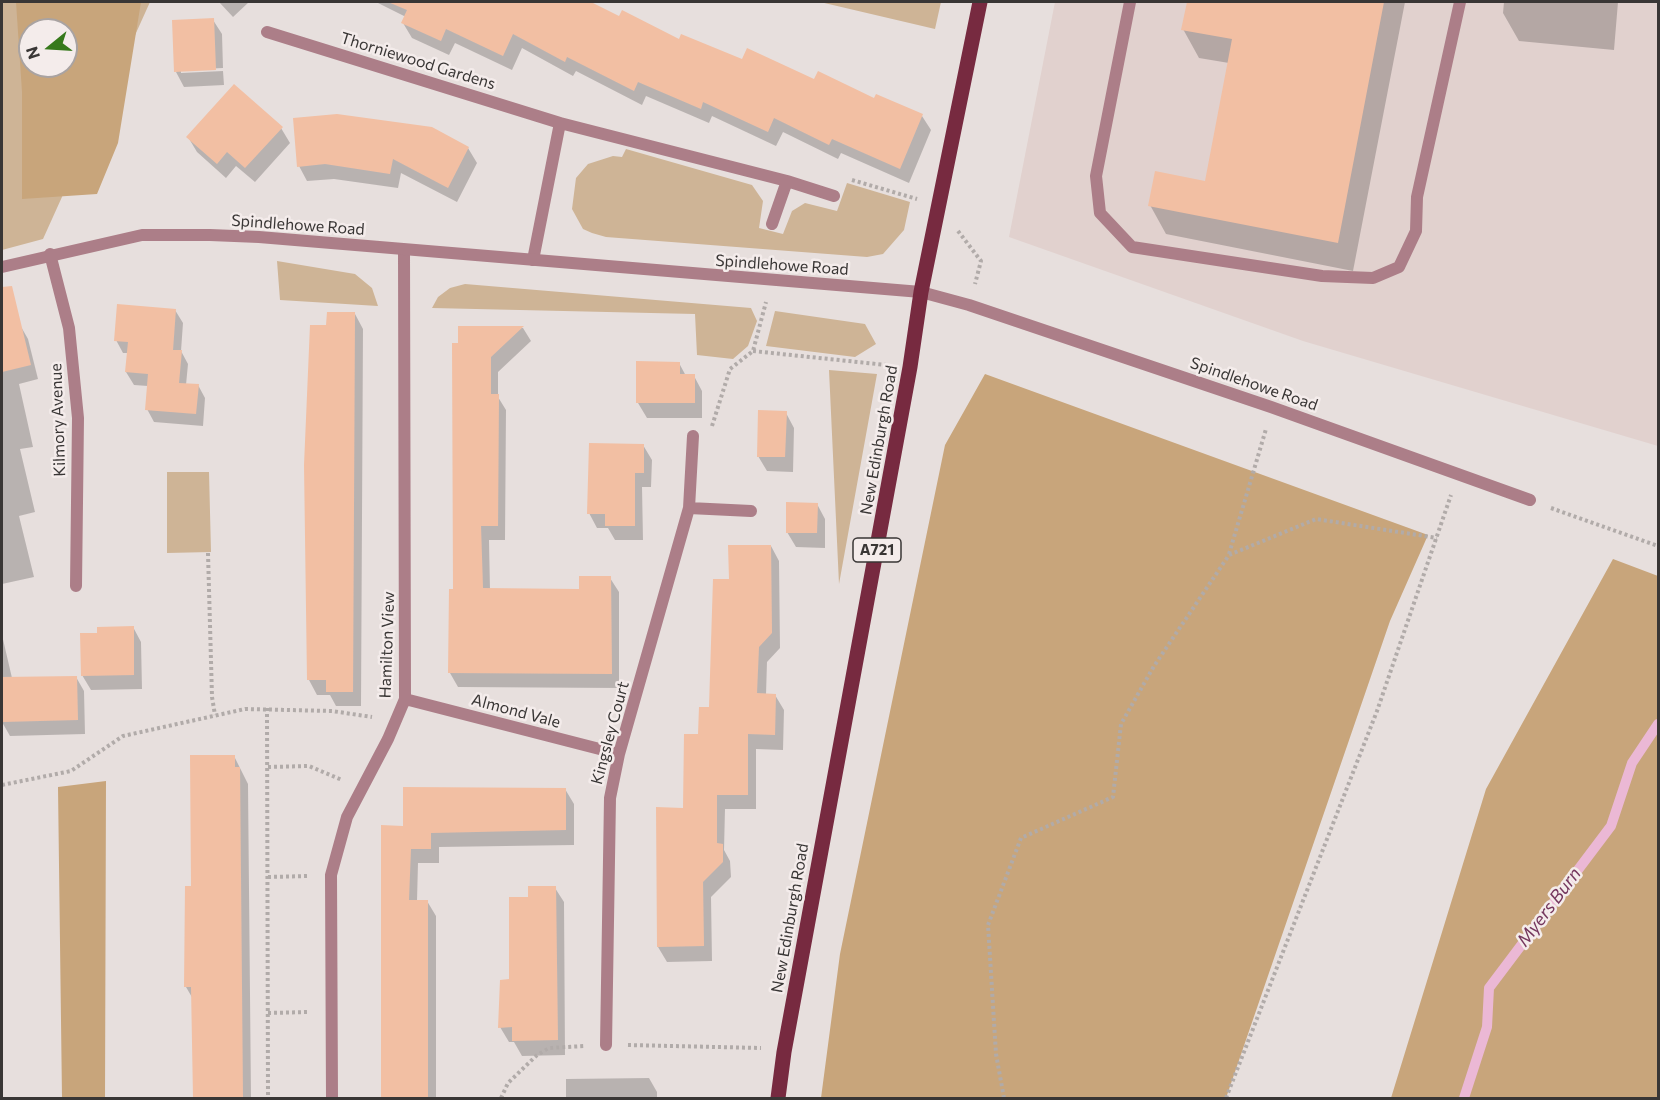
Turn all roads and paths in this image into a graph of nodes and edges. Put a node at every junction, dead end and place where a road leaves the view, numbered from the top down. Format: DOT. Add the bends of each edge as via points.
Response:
graph roads {
  1 [pos="980,2"];
  2 [pos="1130,2"];
  3 [pos="1461,2"];
  4 [pos="267,32"];
  5 [pos="560,123"];
  6 [pos="787,180"];
  7 [pos="834,196"];
  8 [pos="772,224"];
  9 [pos="404,250"];
  10 [pos="50,254"];
  11 [pos="533,260"];
  12 [pos="2,267"];
  13 [pos="771,281"];
  14 [pos="921,292"];
  15 [pos="753,351"];
  16 [pos="910,367"];
  17 [pos="1271,407"];
  18 [pos="693,436"];
  19 [pos="1459,473"];
  20 [pos="1530,500"];
  21 [pos="689,508"];
  22 [pos="751,511"];
  23 [pos="1437,538"];
  24 [pos="1659,546"];
  25 [pos="208,553"];
  26 [pos="1229,555"];
  27 [pos="75,586"];
  28 [pos="405,699"];
  29 [pos="267,708"];
  30 [pos="215,716"];
  31 [pos="396,721"];
  32 [pos="619,754"];
  33 [pos="267,767"];
  34 [pos="332,776"];
  35 [pos="2,785"];
  36 [pos="301,876"];
  37 [pos="268,877"];
  38 [pos="301,1012"];
  39 [pos="268,1013"];
  40 [pos="606,1045"];
  41 [pos="784,1052"];
  42 [pos="268,1098"];
  43 [pos="332,1098"];
  44 [pos="501,1098"];
  45 [pos="778,1098"];
  46 [pos="1004,1098"];
  47 [pos="1226,1098"];
  1 -- 14 [label="main road, New Edinburgh Road / A721"];
  2 -- 3 [label="street" via="1096,176 1100,213 1132,247 1322,276 1373,278 1399,267 1416,231 1417,197"];
  4 -- 5 [label="street, Thorniewood Gardens"];
  5 -- 6 [label="street, Thorniewood Gardens"];
  5 -- 11 [label="street"];
  6 -- 7 [label="street, Thorniewood Gardens"];
  6 -- 8 [label="street"];
  9 -- 10 [label="street, Spindlehowe Road" via="259,237 142,236"];
  9 -- 11 [label="street, Spindlehowe Road"];
  9 -- 28 [label="street, Hamilton View"];
  10 -- 12 [label="street, Spindlehowe Road"];
  10 -- 27 [label="street, Kilmory Avenue" via="69,328 78,418"];
  11 -- 13 [label="street, Spindlehowe Road"];
  13 -- 14 [label="street, Spindlehowe Road"];
  13 -- 15 [label="path"];
  14 -- 16 [label="main road, New Edinburgh Road / A721"];
  14 -- 17 [label="street, Spindlehowe Road"];
  15 -- 16 [label="path"];
  15 -- 18 [label="path" via="730,369 710,434"];
  16 -- 41 [label="main road, New Edinburgh Road / A721"];
  17 -- 19 [label="street, Spindlehowe Road"];
  17 -- 26 [label="path"];
  18 -- 21 [label="street, Kingsley Court"];
  19 -- 20 [label="street, Spindlehowe Road"];
  19 -- 23 [label="path"];
  20 -- 24 [label="path"];
  21 -- 22 [label="street"];
  21 -- 32 [label="street, Kingsley Court"];
  23 -- 26 [label="path" via="1316,519"];
  23 -- 47 [label="path" via="1377,711"];
  25 -- 30 [label="path"];
  26 -- 46 [label="path" via="1154,666 1122,724 1113,797 1021,838 988,925 996,1054"];
  28 -- 31 [label="street, Hamilton View"];
  28 -- 32 [label="street, Almond Vale"];
  29 -- 30 [label="path"];
  29 -- 31 [label="path" via="332,711"];
  29 -- 33 [label="path"];
  30 -- 35 [label="path" via="123,736 71,771"];
  31 -- 43 [label="street, Hamilton View" via="347,817 331,875"];
  32 -- 40 [label="street, Kingsley Court" via="610,798"];
  33 -- 34 [label="path" via="309,766"];
  33 -- 37 [label="path"];
  36 -- 37 [label="path"];
  37 -- 39 [label="path"];
  38 -- 39 [label="path"];
  39 -- 42 [label="path"];
  40 -- 41 [label="path" via="748,1046"];
  40 -- 44 [label="path" via="549,1048 525,1064"];
  41 -- 45 [label="main road, New Edinburgh Road / A721"];
}
